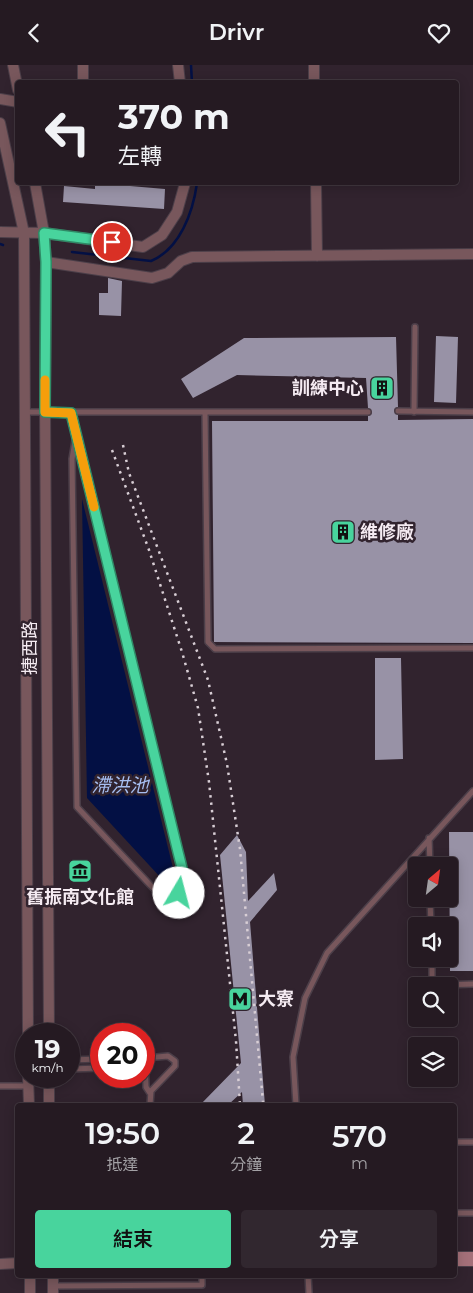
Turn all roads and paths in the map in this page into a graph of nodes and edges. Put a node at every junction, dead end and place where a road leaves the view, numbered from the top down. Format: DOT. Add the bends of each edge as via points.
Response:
graph roads {
  1 [pos="13,65"];
  2 [pos="83,65"];
  3 [pos="178,65"];
  4 [pos="314,65"];
  5 [pos="16,80"];
  6 [pos="83,80"];
  7 [pos="180,80"];
  8 [pos="314,80"];
  9 [pos="0,99"];
  10 [pos="15,102"];
  11 [pos="0,123"];
  12 [pos="15,172"];
  13 [pos="19,185"];
  14 [pos="35,185"];
  15 [pos="184,185"];
  16 [pos="316,185"];
  17 [pos="0,232"];
  18 [pos="34,233"];
  19 [pos="473,254"];
  20 [pos="317,256"];
  21 [pos="46,262"];
  22 [pos="415,327"];
  23 [pos="398,411"];
  24 [pos="414,411"];
  25 [pos="25,412"];
  26 [pos="45,412"];
  27 [pos="368,412"];
  28 [pos="473,412"];
  29 [pos="71,413"];
  30 [pos="205,413"];
  31 [pos="76,435"];
  32 [pos="473,648"];
  33 [pos="473,791"];
  34 [pos="430,838"];
  35 [pos="430,857"];
  36 [pos="432,967"];
  37 [pos="473,984"];
  38 [pos="28,1023"];
  39 [pos="48,1023"];
  40 [pos="155,1057"];
  41 [pos="15,1083"];
  42 [pos="0,1086"];
  43 [pos="155,1086"];
  44 [pos="29,1088"];
  45 [pos="49,1088"];
  46 [pos="147,1088"];
  47 [pos="153,1088"];
  48 [pos="150,1093"];
  49 [pos="29,1103"];
  50 [pos="49,1103"];
  51 [pos="150,1103"];
  52 [pos="296,1103"];
  53 [pos="457,1142"];
  54 [pos="473,1142"];
  55 [pos="457,1213"];
  56 [pos="473,1213"];
  57 [pos="457,1259"];
  58 [pos="473,1259"];
  59 [pos="15,1263"];
  60 [pos="0,1264"];
  61 [pos="30,1278"];
  62 [pos="202,1278"];
  63 [pos="308,1278"];
  64 [pos="53,1290"];
  65 [pos="30,1293"];
  66 [pos="309,1293"];
  1 -- 5 [label="street"];
  2 -- 6 [label="street"];
  3 -- 7 [label="street"];
  4 -- 8 [label="street"];
  9 -- 10 [label="street"];
  11 -- 12 [label="street"];
  13 -- 18 [label="street"];
  14 -- 18 [label="street"];
  15 -- 18 [label="street" via="177,212 162,235 143,247"];
  16 -- 20 [label="street"];
  17 -- 18 [label="street"];
  18 -- 21 [label="street, 捷西路"];
  18 -- 25 [label="street, 捷西路" via="24,268"];
  19 -- 20 [label="street"];
  20 -- 21 [label="street" via="192,257 181,261 168,273 152,278"];
  21 -- 26 [label="street, 捷西路"];
  22 -- 24 [label="lane"];
  23 -- 24 [label="lane"];
  24 -- 28 [label="lane"];
  25 -- 26 [label="lane"];
  25 -- 38 [label="street, 捷西路"];
  26 -- 29 [label="lane"];
  26 -- 39 [label="street, 捷西路"];
  27 -- 30 [label="lane"];
  29 -- 30 [label="lane"];
  29 -- 31 [label="lane"];
  30 -- 32 [label="lane" via="208,642 215,649"];
  31 -- 31 [label="lane" via="72,459 77,807 153,888 168,898 179,893 185,880"];
  33 -- 34 [label="lane"];
  34 -- 35 [label="lane"];
  34 -- 52 [label="lane" via="327,953 305,998 293,1057"];
  36 -- 37 [label="lane" via="432,981 443,985"];
  40 -- 43 [label="lane" via="168,1056 176,1063"];
  41 -- 42 [label="lane"];
  44 -- 49 [label="street"];
  45 -- 50 [label="street"];
  46 -- 48 [label="lane"];
  47 -- 48 [label="lane"];
  48 -- 51 [label="lane"];
  53 -- 54 [label="lane"];
  55 -- 56 [label="lane"];
  57 -- 58 [label="street"];
  59 -- 60 [label="street"];
  61 -- 65 [label="street"];
  62 -- 64 [label="lane" via="202,1285"];
  63 -- 66 [label="lane"];
}
